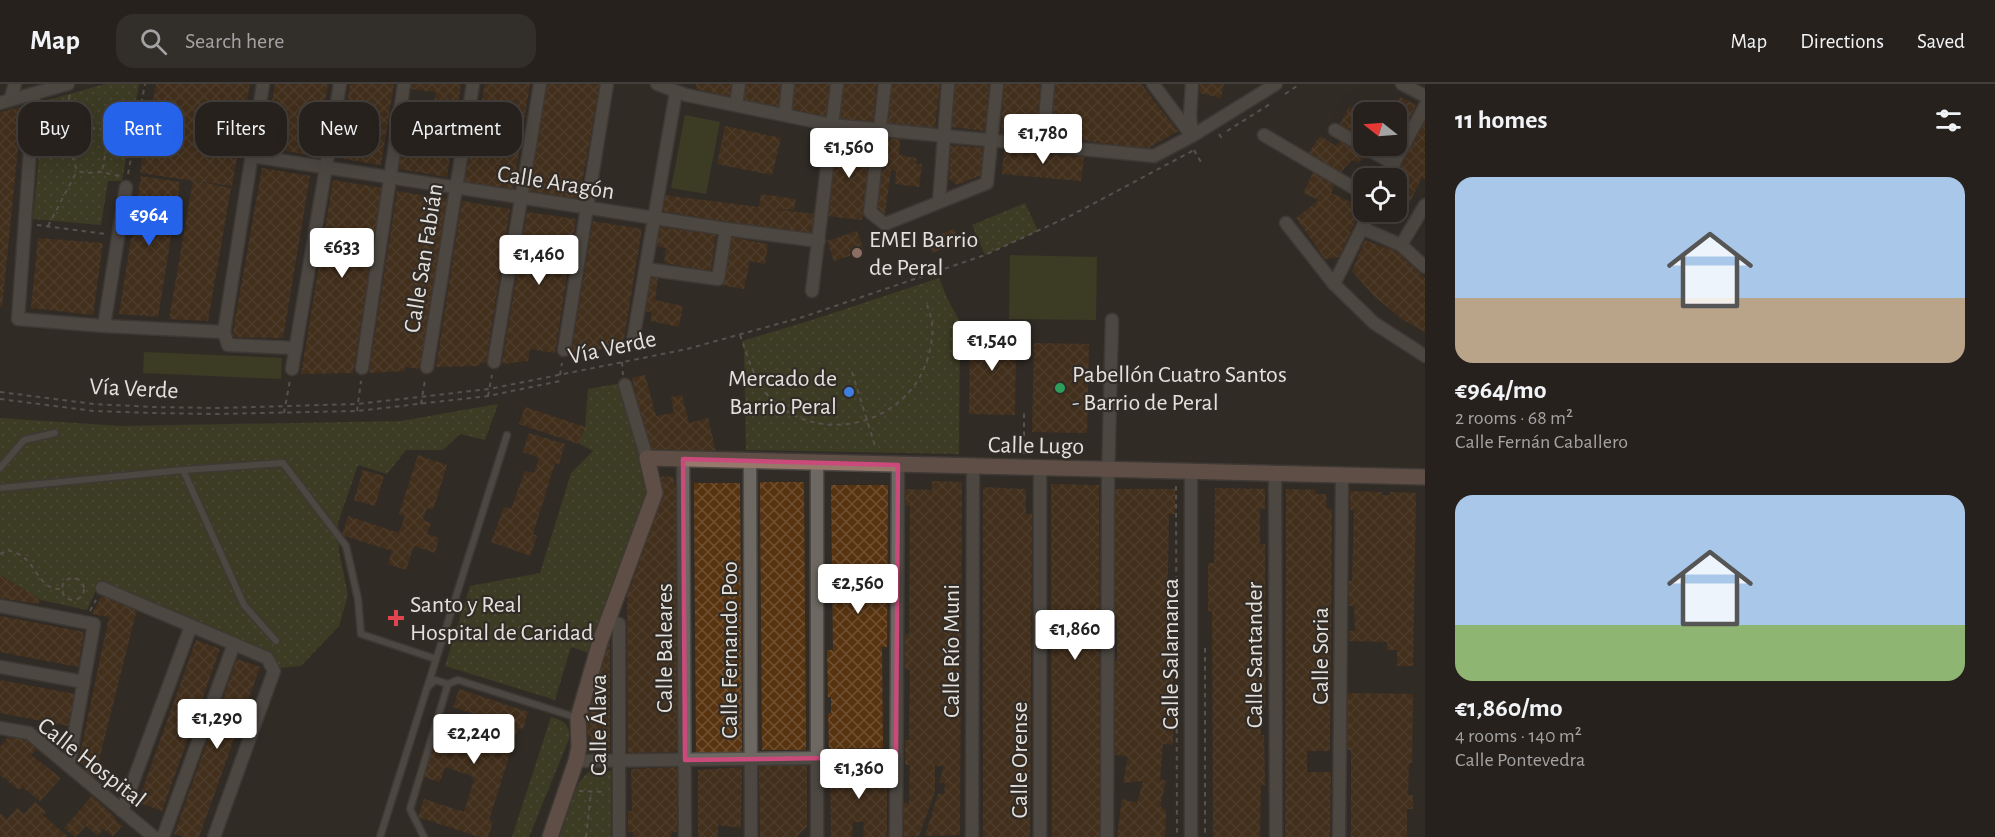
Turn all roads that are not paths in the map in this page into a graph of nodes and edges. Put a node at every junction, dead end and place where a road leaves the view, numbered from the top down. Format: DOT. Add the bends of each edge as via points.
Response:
graph roads {
  1 [pos="15,84"];
  2 [pos="263,84"];
  3 [pos="340,84"];
  4 [pos="404,84"];
  5 [pos="473,84"];
  6 [pos="540,84"];
  7 [pos="607,84"];
  8 [pos="657,84"];
  9 [pos="739,84"];
  10 [pos="788,84"];
  11 [pos="837,84"];
  12 [pos="885,84"];
  13 [pos="948,84"];
  14 [pos="997,84"];
  15 [pos="1048,84"];
  16 [pos="1153,84"];
  17 [pos="1192,84"];
  18 [pos="1276,84"];
  19 [pos="1402,84"];
  20 [pos="69,89"];
  21 [pos="683,90"];
  22 [pos="34,95"];
  23 [pos="1425,96"];
  24 [pos="5,102"];
  25 [pos="260,102"];
  26 [pos="736,105"];
  27 [pos="1425,106"];
  28 [pos="785,115"];
  29 [pos="832,125"];
  30 [pos="880,129"];
  31 [pos="1335,130"];
  32 [pos="1264,135"];
  33 [pos="944,136"];
  34 [pos="1192,136"];
  35 [pos="992,140"];
  36 [pos="1043,145"];
  37 [pos="252,156"];
  38 [pos="1394,164"];
  39 [pos="326,168"];
  40 [pos="1392,168"];
  41 [pos="390,178"];
  42 [pos="126,187"];
  43 [pos="456,188"];
  44 [pos="1353,188"];
  45 [pos="521,198"];
  46 [pos="939,202"];
  47 [pos="1425,205"];
  48 [pos="587,208"];
  49 [pos="654,218"];
  50 [pos="1365,222"];
  51 [pos="1286,223"];
  52 [pos="1362,228"];
  53 [pos="726,229"];
  54 [pos="819,241"];
  55 [pos="1401,245"];
  56 [pos="1425,267"];
  57 [pos="646,269"];
  58 [pos="1334,284"];
  59 [pos="812,291"];
  60 [pos="1112,320"];
  61 [pos="104,326"];
  62 [pos="224,332"];
  63 [pos="633,340"];
  64 [pos="296,348"];
  65 [pos="564,350"];
  66 [pos="1425,356"];
  67 [pos="494,362"];
  68 [pos="362,368"];
  69 [pos="427,368"];
  70 [pos="292,369"];
  71 [pos="625,385"];
  72 [pos="55,433"];
  73 [pos="507,435"];
  74 [pos="647,458"];
  75 [pos="683,459"];
  76 [pos="750,462"];
  77 [pos="817,463"];
  78 [pos="898,465"];
  79 [pos="973,466"];
  80 [pos="1040,467"];
  81 [pos="0,468"];
  82 [pos="1108,469"];
  83 [pos="183,470"];
  84 [pos="1191,471"];
  85 [pos="1275,473"];
  86 [pos="1342,475"];
  87 [pos="1425,477"];
  88 [pos="0,488"];
  89 [pos="102,588"];
  90 [pos="0,606"];
  91 [pos="607,621"];
  92 [pos="191,626"];
  93 [pos="276,641"];
  94 [pos="234,644"];
  95 [pos="436,659"];
  96 [pos="0,667"];
  97 [pos="84,682"];
  98 [pos="448,684"];
  99 [pos="427,688"];
  100 [pos="578,718"];
  101 [pos="0,728"];
  102 [pos="896,757"];
  103 [pos="817,758"];
  104 [pos="750,759"];
  105 [pos="685,760"];
  106 [pos="576,761"];
  107 [pos="619,761"];
  108 [pos="69,764"];
  109 [pos="122,811"];
  110 [pos="154,837"];
  111 [pos="163,837"];
  112 [pos="214,837"];
  113 [pos="380,837"];
  114 [pos="424,837"];
  115 [pos="550,837"];
  116 [pos="620,837"];
  117 [pos="686,837"];
  118 [pos="751,837"];
  119 [pos="817,837"];
  120 [pos="896,837"];
  121 [pos="972,837"];
  122 [pos="1040,837"];
  123 [pos="1107,837"];
  124 [pos="1191,837"];
  125 [pos="1276,837"];
  126 [pos="1339,837"];
  1 -- 24 [label="street"];
  2 -- 25 [label="street"];
  3 -- 39 [label="street"];
  4 -- 41 [label="street"];
  5 -- 43 [label="street, Calle San Fabián"];
  6 -- 45 [label="street"];
  7 -- 48 [label="street"];
  8 -- 21 [label="street"];
  9 -- 26 [label="street"];
  10 -- 28 [label="street"];
  11 -- 29 [label="street"];
  12 -- 30 [label="street"];
  13 -- 33 [label="street"];
  14 -- 35 [label="street"];
  15 -- 36 [label="street"];
  16 -- 34 [label="street"];
  17 -- 34 [label="street"];
  18 -- 34 [label="street"];
  19 -- 23 [label="street"];
  20 -- 22 [label="street"];
  21 -- 26 [label="street"];
  21 -- 49 [label="street"];
  22 -- 24 [label="street"];
  22 -- 61 [label="street" via="18,319"];
  26 -- 28 [label="street"];
  27 -- 38 [label="street"];
  28 -- 29 [label="street"];
  29 -- 30 [label="street"];
  29 -- 54 [label="street"];
  30 -- 33 [label="street"];
  30 -- 46 [label="street" via="870,212 885,224"];
  31 -- 38 [label="street"];
  32 -- 44 [label="street"];
  33 -- 35 [label="street"];
  33 -- 46 [label="street"];
  34 -- 36 [label="street" via="1154,156"];
  35 -- 36 [label="street"];
  35 -- 46 [label="street" via="987,183"];
  37 -- 39 [label="street, Calle Aragón"];
  37 -- 62 [label="street"];
  38 -- 40 [label="street"];
  39 -- 41 [label="street, Calle Aragón"];
  39 -- 64 [label="street"];
  41 -- 43 [label="street, Calle Aragón"];
  41 -- 68 [label="street"];
  42 -- 61 [label="street"];
  43 -- 45 [label="street, Calle Aragón"];
  43 -- 69 [label="street, Calle San Fabián"];
  45 -- 48 [label="street, Calle Aragón"];
  45 -- 67 [label="street"];
  47 -- 55 [label="street"];
  48 -- 49 [label="street, Calle Aragón"];
  48 -- 65 [label="street"];
  49 -- 53 [label="street, Calle Aragón"];
  49 -- 57 [label="street"];
  50 -- 52 [label="street"];
  51 -- 58 [label="street"];
  52 -- 55 [label="street"];
  52 -- 58 [label="street"];
  53 -- 54 [label="street, Calle Aragón"];
  53 -- 57 [label="street" via="718,279"];
  54 -- 59 [label="street"];
  55 -- 56 [label="street"];
  57 -- 63 [label="street"];
  58 -- 66 [label="street" via="1374,323"];
  60 -- 82 [label="street"];
  61 -- 62 [label="street"];
  62 -- 64 [label="street" via="228,345"];
  64 -- 70 [label="street"];
  71 -- 74 [label="street"];
  72 -- 81 [label="lane" via="24,440"];
  73 -- 95 [label="lane"];
  74 -- 75 [label="street, Calle Lugo"];
  74 -- 91 [label="street" via="655,493"];
  75 -- 76 [label="street, Calle Lugo"];
  75 -- 105 [label="street, Calle Baleares"];
  76 -- 77 [label="street, Calle Lugo"];
  76 -- 104 [label="street, Calle Fernando Poo"];
  77 -- 78 [label="street, Calle Lugo"];
  77 -- 103 [label="street"];
  78 -- 79 [label="street, Calle Lugo"];
  78 -- 102 [label="street"];
  79 -- 80 [label="street, Calle Lugo"];
  79 -- 121 [label="street, Calle Río Muni"];
  80 -- 82 [label="street, Calle Lugo"];
  80 -- 122 [label="street, Calle Orense"];
  82 -- 84 [label="street, Calle Lugo"];
  82 -- 123 [label="street"];
  83 -- 88 [label="lane"];
  83 -- 93 [label="lane" via="244,605"];
  83 -- 95 [label="lane" via="283,464 346,546 361,634"];
  84 -- 85 [label="street, Calle Lugo"];
  84 -- 124 [label="street, Calle Salamanca"];
  85 -- 86 [label="street, Calle Lugo"];
  85 -- 125 [label="street, Calle Santander"];
  86 -- 87 [label="street, Calle Lugo"];
  86 -- 126 [label="street, Calle Soria"];
  89 -- 92 [label="street"];
  90 -- 97 [label="street" via="90,623"];
  91 -- 100 [label="street"];
  91 -- 107 [label="street, Calle Álava" via="619,624"];
  92 -- 94 [label="street"];
  92 -- 109 [label="street"];
  94 -- 111 [label="street"];
  94 -- 112 [label="street" via="267,658 274,671"];
  95 -- 99 [label="lane"];
  96 -- 97 [label="street"];
  97 -- 108 [label="street"];
  98 -- 99 [label="lane" via="435,680"];
  98 -- 100 [label="lane" via="458,680"];
  98 -- 114 [label="lane" via="410,809"];
  99 -- 113 [label="lane"];
  100 -- 106 [label="street"];
  101 -- 108 [label="street, Calle Hospital" via="29,733"];
  102 -- 103 [label="street"];
  102 -- 120 [label="street"];
  103 -- 104 [label="street"];
  103 -- 119 [label="street"];
  104 -- 105 [label="street"];
  104 -- 118 [label="street, Calle Fernando Poo"];
  105 -- 107 [label="street"];
  105 -- 117 [label="street, Calle Baleares"];
  106 -- 107 [label="street"];
  106 -- 115 [label="street"];
  107 -- 116 [label="street, Calle Álava"];
  108 -- 109 [label="street, Calle Hospital"];
  109 -- 110 [label="street, Calle Hospital"];
}
